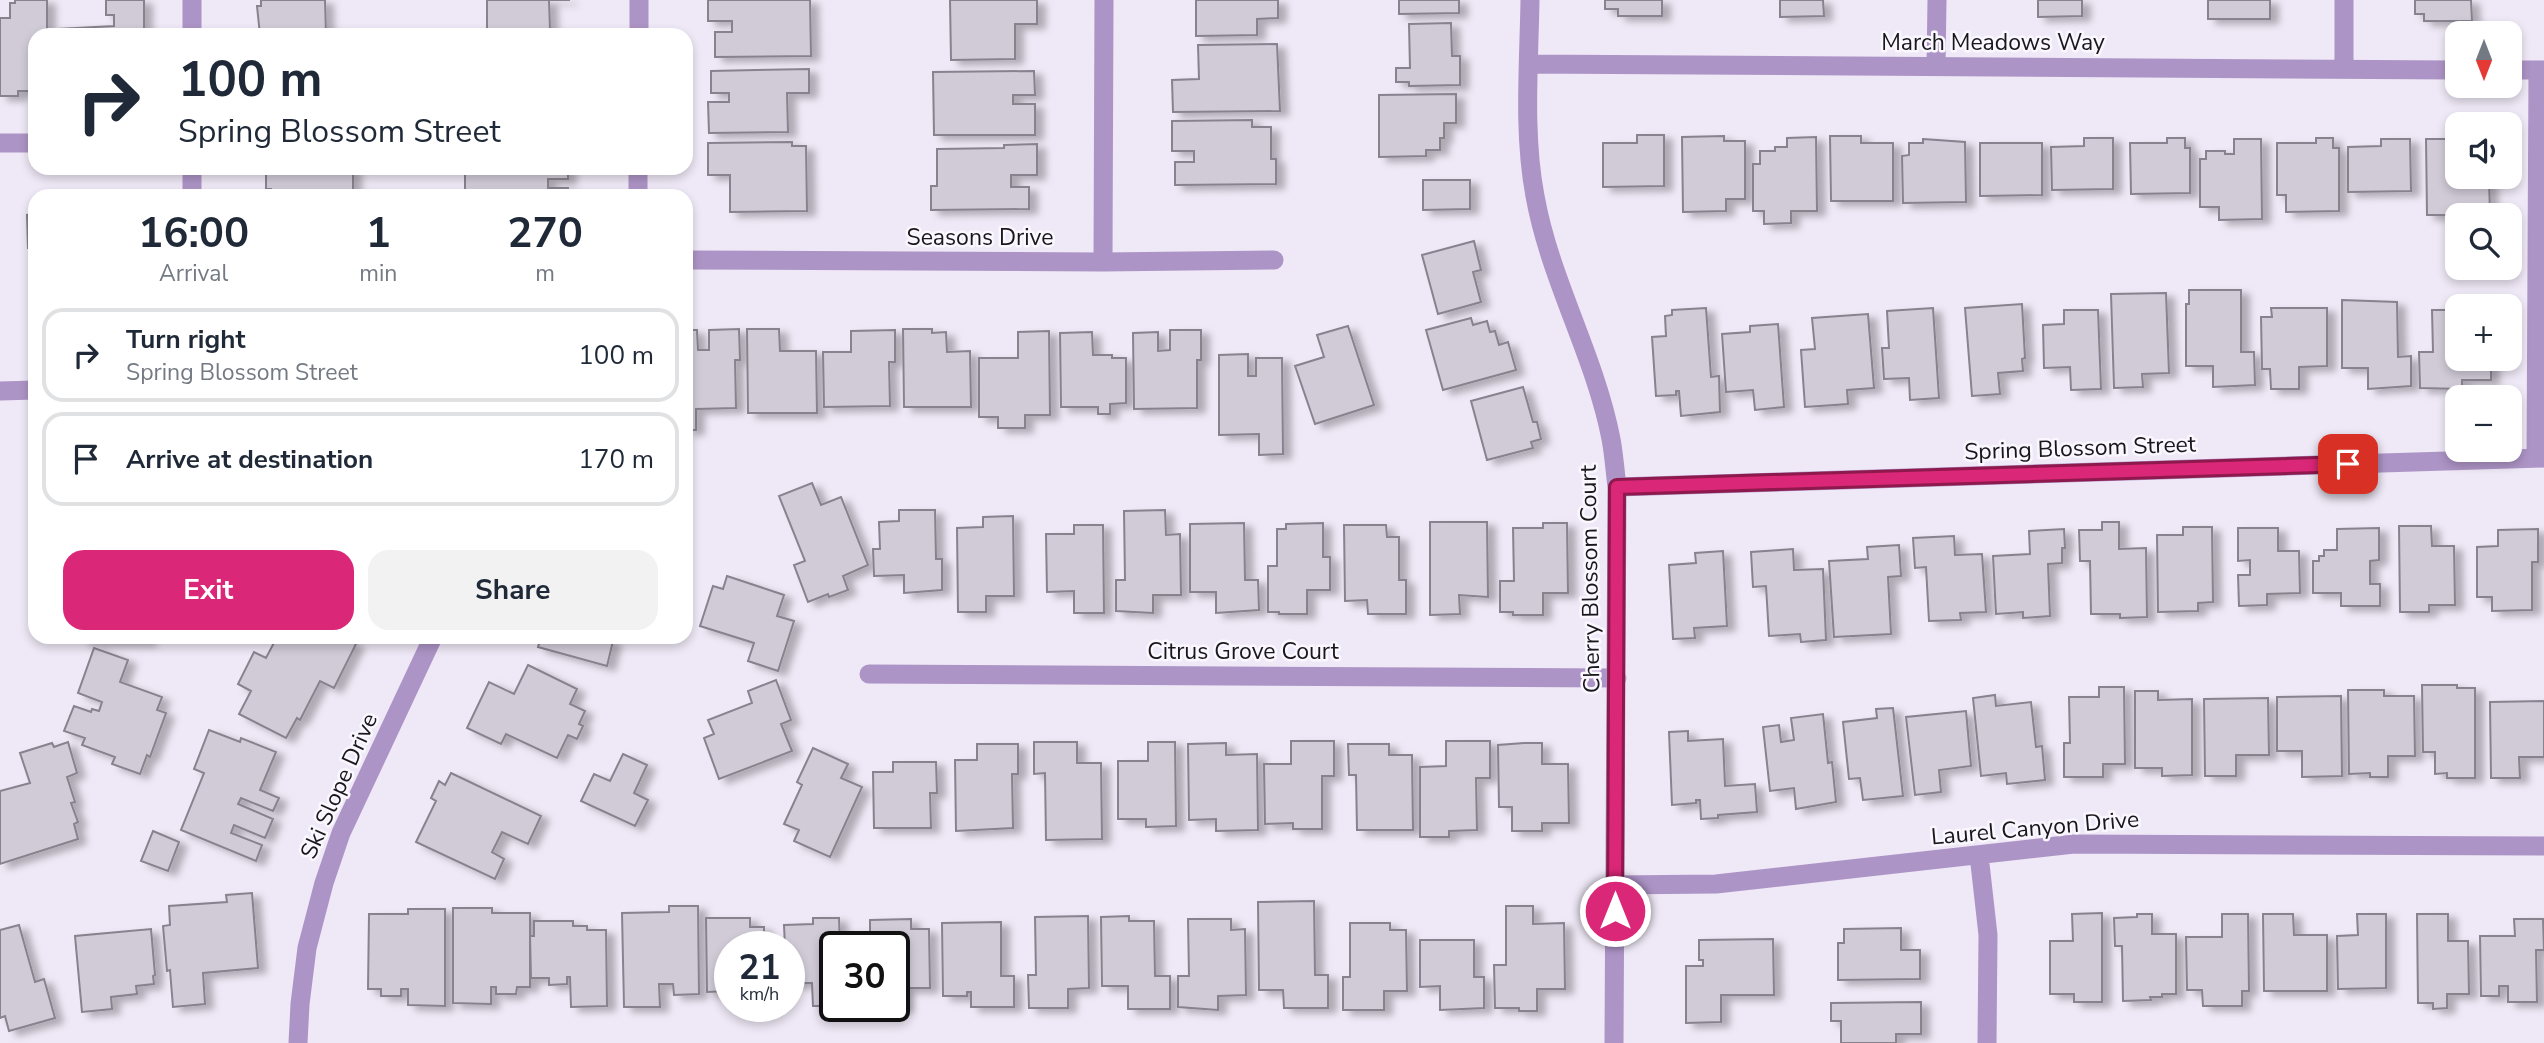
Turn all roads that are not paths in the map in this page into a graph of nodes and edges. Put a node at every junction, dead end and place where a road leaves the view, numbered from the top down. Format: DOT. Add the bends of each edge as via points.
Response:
graph roads {
  1 [pos="192,0"];
  2 [pos="639,0"];
  3 [pos="1104,0"];
  4 [pos="1530,0"];
  5 [pos="1937,0"];
  6 [pos="2344,0"];
  7 [pos="192,28"];
  8 [pos="639,28"];
  9 [pos="1530,64"];
  10 [pos="1936,66"];
  11 [pos="2344,69"];
  12 [pos="2445,69"];
  13 [pos="2522,70"];
  14 [pos="2541,70"];
  15 [pos="0,143"];
  16 [pos="28,143"];
  17 [pos="693,260"];
  18 [pos="1274,260"];
  19 [pos="1103,262"];
  20 [pos="28,390"];
  21 [pos="0,391"];
  22 [pos="2540,458"];
  23 [pos="1617,487"];
  24 [pos="430,644"];
  25 [pos="869,674"];
  26 [pos="1617,678"];
  27 [pos="2544,846"];
  28 [pos="1979,855"];
  29 [pos="1615,885"];
  30 [pos="298,1043"];
  31 [pos="1615,1043"];
  32 [pos="1987,1043"];
  1 -- 7 [label="street"];
  2 -- 8 [label="street"];
  3 -- 19 [label="street"];
  4 -- 9 [label="street, Cherry Blossom Court"];
  5 -- 10 [label="street"];
  6 -- 11 [label="street"];
  9 -- 10 [label="street, March Meadows Way"];
  9 -- 23 [label="street, Cherry Blossom Court" via="1534,196 1551,261 1611,438"];
  10 -- 11 [label="street, March Meadows Way"];
  11 -- 12 [label="street, March Meadows Way"];
  13 -- 14 [label="street"];
  14 -- 22 [label="street"];
  15 -- 16 [label="street"];
  17 -- 19 [label="street, Seasons Drive"];
  18 -- 19 [label="street, Seasons Drive"];
  20 -- 21 [label="street"];
  22 -- 23 [label="street, Spring Blossom Street"];
  23 -- 26 [label="street, Cherry Blossom Court"];
  24 -- 30 [label="street, Ski Slope Drive" via="341,833 324,883 307,948"];
  25 -- 26 [label="street, Citrus Grove Court"];
  26 -- 29 [label="street, Cherry Blossom Court"];
  27 -- 28 [label="street, Laurel Canyon Drive" via="2120,843"];
  28 -- 29 [label="street, Laurel Canyon Drive" via="1716,884"];
  28 -- 32 [label="street" via="1988,935"];
  29 -- 31 [label="street, Cherry Blossom Court"];
}
